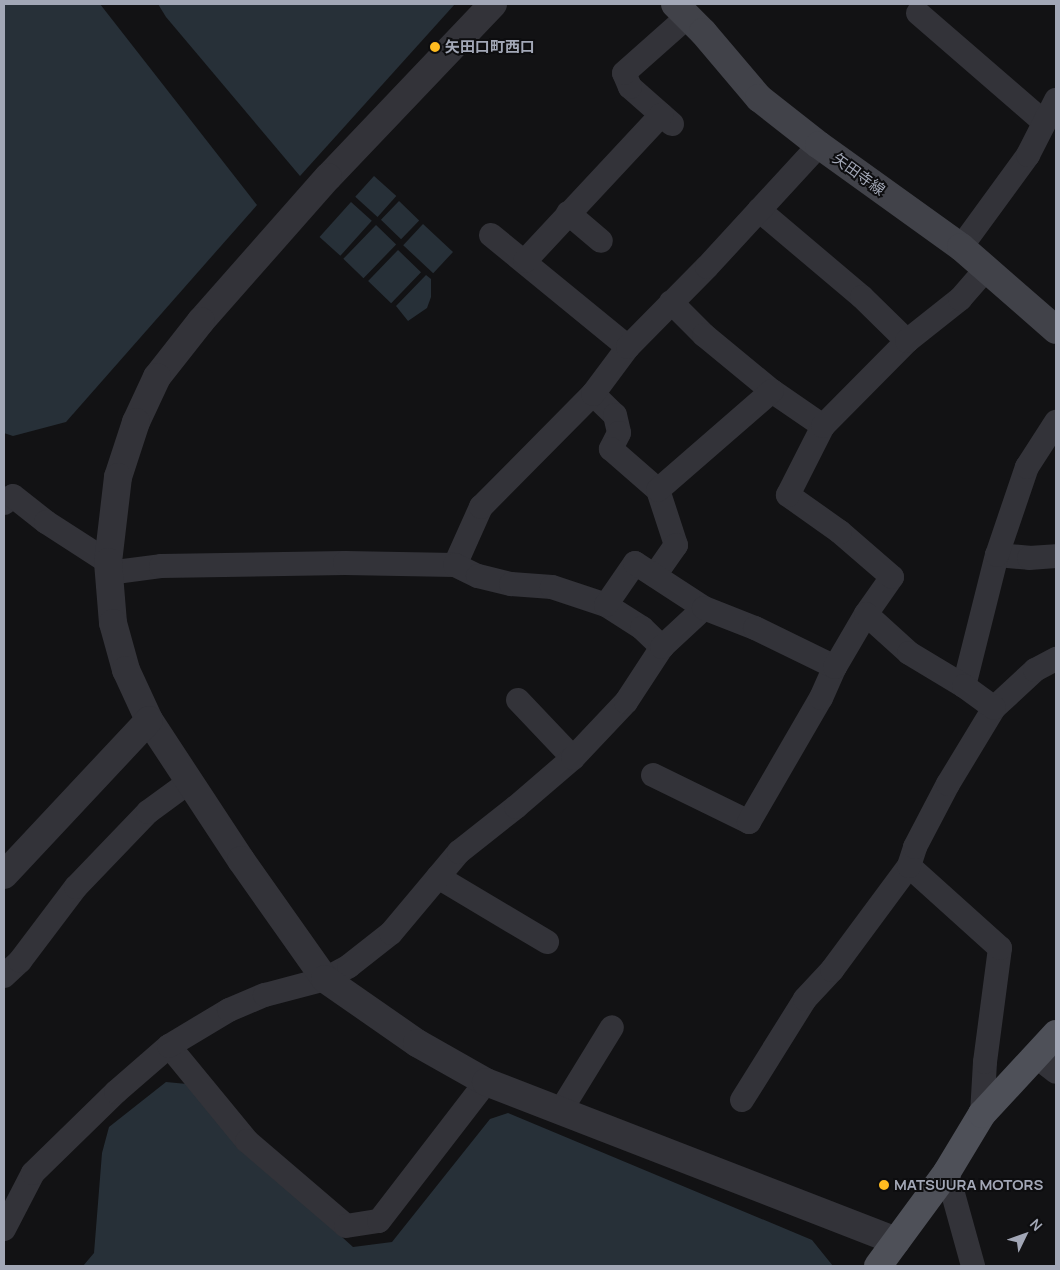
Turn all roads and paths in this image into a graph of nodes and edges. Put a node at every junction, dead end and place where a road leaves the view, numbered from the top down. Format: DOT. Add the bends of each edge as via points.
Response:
graph roads {
  1 [pos="493,4"];
  2 [pos="681,10"];
  3 [pos="918,13"];
  4 [pos="1056,100"];
  5 [pos="1044,122"];
  6 [pos="819,145"];
  7 [pos="759,210"];
  8 [pos="568,213"];
  9 [pos="491,235"];
  10 [pos="601,241"];
  11 [pos="961,247"];
  12 [pos="525,261"];
  13 [pos="986,269"];
  14 [pos="671,302"];
  15 [pos="1056,330"];
  16 [pos="907,341"];
  17 [pos="628,347"];
  18 [pos="772,391"];
  19 [pos="593,394"];
  20 [pos="823,426"];
  21 [pos="1055,428"];
  22 [pos="658,490"];
  23 [pos="4,503"];
  24 [pos="997,555"];
  25 [pos="1056,556"];
  26 [pos="454,565"];
  27 [pos="108,568"];
  28 [pos="655,575"];
  29 [pos="606,605"];
  30 [pos="704,608"];
  31 [pos="866,614"];
  32 [pos="662,647"];
  33 [pos="1056,659"];
  34 [pos="835,667"];
  35 [pos="964,686"];
  36 [pos="518,700"];
  37 [pos="994,708"];
  38 [pos="149,720"];
  39 [pos="573,758"];
  40 [pos="653,775"];
  41 [pos="189,782"];
  42 [pos="909,866"];
  43 [pos="4,875"];
  44 [pos="438,877"];
  45 [pos="547,942"];
  46 [pos="4,976"];
  47 [pos="325,978"];
  48 [pos="612,1027"];
  49 [pos="1056,1034"];
  50 [pos="169,1046"];
  51 [pos="1047,1065"];
  52 [pos="486,1082"];
  53 [pos="742,1100"];
  54 [pos="561,1110"];
  55 [pos="982,1114"];
  56 [pos="947,1172"];
  57 [pos="4,1229"];
  58 [pos="896,1241"];
  59 [pos="878,1266"];
  60 [pos="973,1266"];
  1 -- 27 [label="street" via="328,178 201,321 157,377 136,422 118,477"];
  2 -- 6 [label="main road, 矢田寺線" via="760,98"];
  2 -- 8 [label="street" via="624,74 630,87 667,120"];
  3 -- 5 [label="street"];
  4 -- 5 [label="street"];
  5 -- 11 [label="street" via="1028,155"];
  6 -- 7 [label="street"];
  6 -- 11 [label="main road, 矢田寺線"];
  7 -- 14 [label="street"];
  7 -- 16 [label="street" via="862,296"];
  8 -- 10 [label="street"];
  8 -- 12 [label="street"];
  9 -- 12 [label="street"];
  11 -- 13 [label="main road, 矢田寺線"];
  12 -- 17 [label="street"];
  13 -- 15 [label="main road, 矢田寺線"];
  13 -- 16 [label="street" via="960,299"];
  14 -- 17 [label="street"];
  14 -- 18 [label="street" via="704,335"];
  16 -- 20 [label="street"];
  17 -- 19 [label="street"];
  18 -- 20 [label="street"];
  18 -- 22 [label="street"];
  19 -- 22 [label="street" via="615,415 619,433 611,449"];
  19 -- 26 [label="street" via="481,507"];
  20 -- 31 [label="street" via="788,494 840,532 892,577"];
  21 -- 24 [label="street" via="1027,467"];
  22 -- 28 [label="street" via="676,545"];
  23 -- 27 [label="street" via="13,496"];
  24 -- 25 [label="street"];
  24 -- 35 [label="street"];
  26 -- 27 [label="street" via="345,563"];
  26 -- 29 [label="street" via="478,576 511,584 552,588"];
  27 -- 38 [label="street" via="113,623 126,670"];
  28 -- 29 [label="street" via="635,563"];
  28 -- 30 [label="street"];
  29 -- 32 [label="street" via="642,628"];
  30 -- 32 [label="street"];
  30 -- 34 [label="street" via="755,628"];
  31 -- 34 [label="street"];
  31 -- 35 [label="street" via="909,652"];
  32 -- 39 [label="street" via="626,702"];
  33 -- 37 [label="street" via="1035,670"];
  34 -- 40 [label="street" via="821,698 749,822"];
  35 -- 37 [label="street"];
  36 -- 39 [label="street"];
  37 -- 42 [label="street" via="944,792 915,847"];
  38 -- 41 [label="street"];
  38 -- 43 [label="street"];
  39 -- 44 [label="street" via="459,852"];
  41 -- 46 [label="street" via="148,812 76,887 20,961"];
  41 -- 47 [label="street"];
  42 -- 53 [label="street" via="832,970 805,999"];
  42 -- 55 [label="street" via="1000,948 985,1062"];
  44 -- 45 [label="street"];
  44 -- 47 [label="street" via="391,933 349,966"];
  47 -- 50 [label="street" via="265,995 229,1010"];
  47 -- 52 [label="street" via="417,1043"];
  48 -- 54 [label="street"];
  49 -- 51 [label="main road"];
  50 -- 52 [label="street" via="247,1140 346,1226 379,1221"];
  50 -- 57 [label="street" via="33,1172"];
  51 -- 55 [label="main road"];
  52 -- 54 [label="street"];
  54 -- 58 [label="street"];
  55 -- 56 [label="main road"];
  56 -- 58 [label="main road"];
  56 -- 60 [label="street"];
  58 -- 59 [label="main road"];
}
